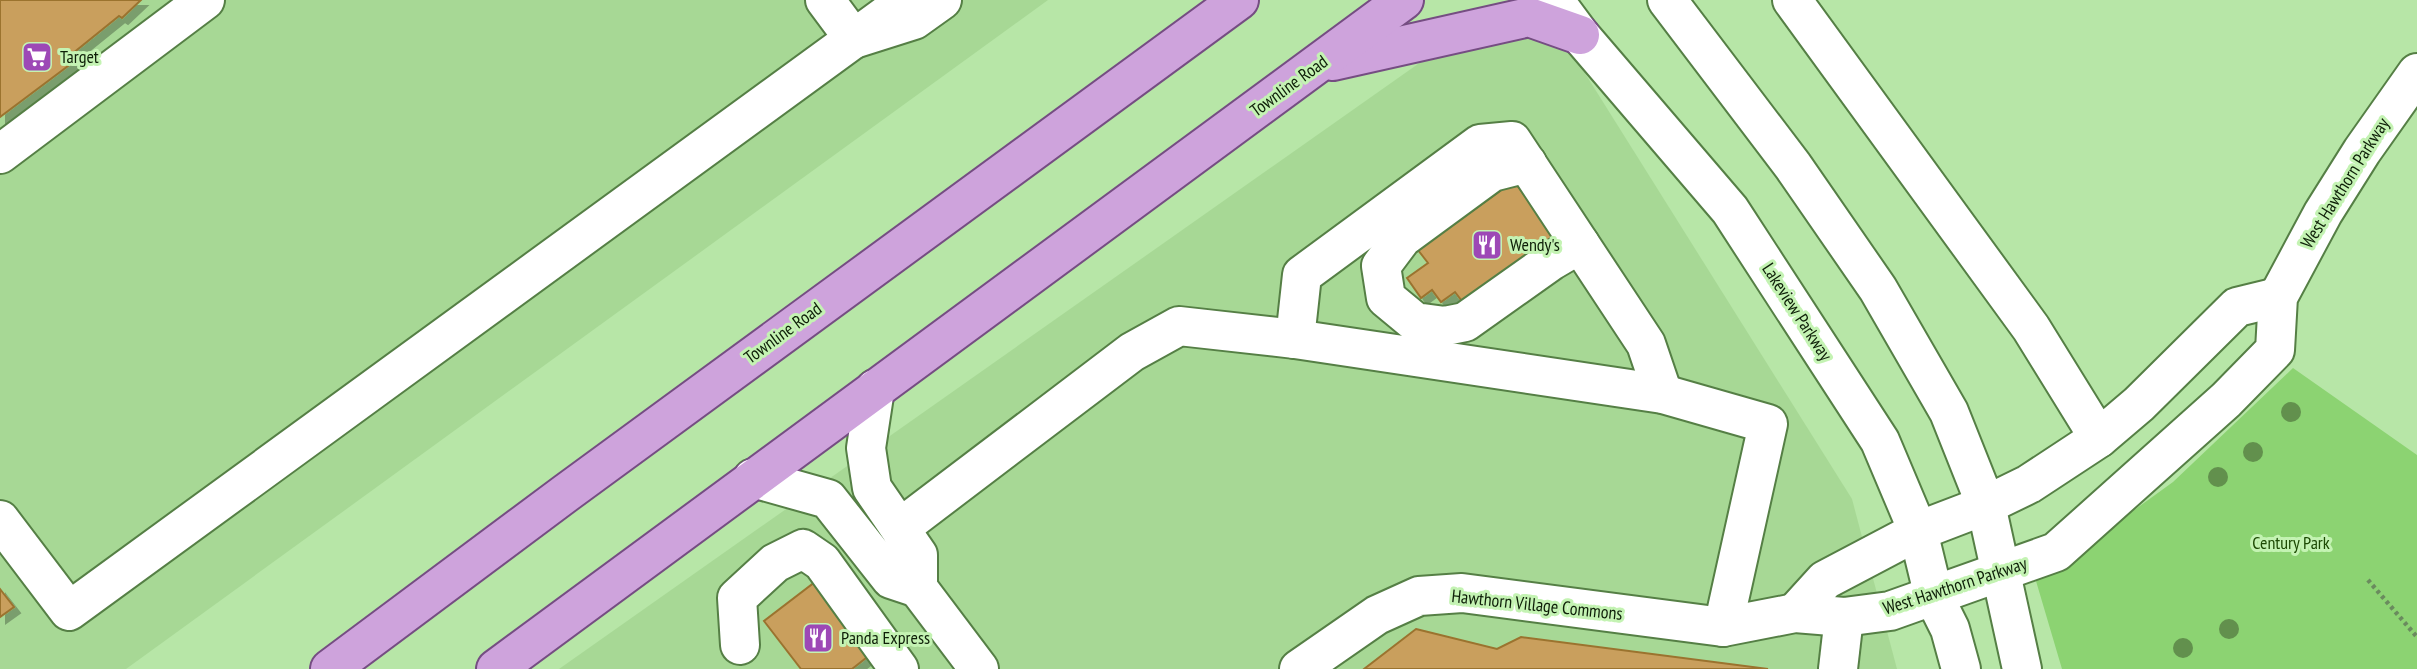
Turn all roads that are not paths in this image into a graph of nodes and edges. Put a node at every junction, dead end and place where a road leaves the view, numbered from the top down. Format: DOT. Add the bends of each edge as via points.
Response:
graph roads {
  1 [pos="205,0"];
  2 [pos="825,0"];
  3 [pos="907,0"];
  4 [pos="942,0"];
  5 [pos="1239,0"];
  6 [pos="1404,0"];
  7 [pos="1554,0"];
  8 [pos="1667,0"];
  9 [pos="1793,0"];
  10 [pos="1580,36"];
  11 [pos="854,39"];
  12 [pos="1321,63"];
  13 [pos="2417,73"];
  14 [pos="0,155"];
  15 [pos="1527,163"];
  16 [pos="1580,244"];
  17 [pos="2278,297"];
  18 [pos="1296,339"];
  19 [pos="875,389"];
  20 [pos="1663,394"];
  21 [pos="2099,438"];
  22 [pos="753,478"];
  23 [pos="1986,505"];
  24 [pos="0,520"];
  25 [pos="900,528"];
  26 [pos="1918,531"];
  27 [pos="2001,571"];
  28 [pos="918,588"];
  29 [pos="1934,597"];
  30 [pos="1795,613"];
  31 [pos="1844,617"];
  32 [pos="1723,627"];
  33 [pos="740,645"];
  34 [pos="330,669"];
  35 [pos="496,669"];
  36 [pos="899,669"];
  37 [pos="979,669"];
  38 [pos="1298,669"];
  39 [pos="1838,669"];
  40 [pos="1961,669"];
  41 [pos="2022,669"];
  1 -- 14 [label="street"];
  2 -- 11 [label="street"];
  3 -- 11 [label="street"];
  4 -- 11 [label="street" via="914,20"];
  5 -- 34 [label="main road, Townline Road"];
  6 -- 12 [label="main road, Townline Road"];
  7 -- 10 [label="street, Lakeview Parkway"];
  8 -- 23 [label="street" via="1793,166 1878,289 1949,412"];
  9 -- 21 [label="street" via="2031,328"];
  10 -- 12 [label="main road" via="1529,17"];
  10 -- 26 [label="street, Lakeview Parkway" via="1730,210 1880,441"];
  11 -- 24 [label="street" via="69,611"];
  12 -- 19 [label="main road, Townline Road"];
  13 -- 17 [label="street, West Hawthorn Parkway" via="2323,213"];
  15 -- 16 [label="street"];
  15 -- 16 [label="street" via="1492,172 1402,238 1381,266 1386,298 1415,322 1445,326 1465,322"];
  15 -- 18 [label="street" via="1512,141 1480,144 1302,275"];
  16 -- 20 [label="street" via="1646,344"];
  17 -- 21 [label="street" via="2237,307"];
  17 -- 27 [label="street, West Hawthorn Parkway" via="2275,350 2226,400 2056,552"];
  18 -- 20 [label="street"];
  18 -- 25 [label="street" via="1179,326 1132,352"];
  19 -- 22 [label="main road, Townline Road"];
  19 -- 25 [label="street" via="866,448 872,488"];
  20 -- 32 [label="street" via="1768,424"];
  21 -- 23 [label="street" via="2029,484"];
  22 -- 28 [label="street" via="828,499 891,579"];
  22 -- 35 [label="main road, Townline Road"];
  23 -- 26 [label="street"];
  23 -- 27 [label="street"];
  25 -- 28 [label="street" via="918,555"];
  26 -- 29 [label="street, Lakeview Parkway"];
  26 -- 30 [label="street" via="1825,580"];
  27 -- 29 [label="street, West Hawthorn Parkway"];
  27 -- 41 [label="street"];
  28 -- 37 [label="street"];
  29 -- 31 [label="street, West Hawthorn Parkway" via="1890,611"];
  29 -- 40 [label="street, Lakeview Parkway" via="1950,628"];
  30 -- 31 [label="street, West Hawthorn Parkway"];
  30 -- 32 [label="street, Hawthorn Village Commons"];
  31 -- 39 [label="street"];
  32 -- 38 [label="street, Hawthorn Village Commons" via="1462,593 1419,596 1377,615"];
  33 -- 36 [label="street" via="737,598 775,563 803,549 822,562"];
}
